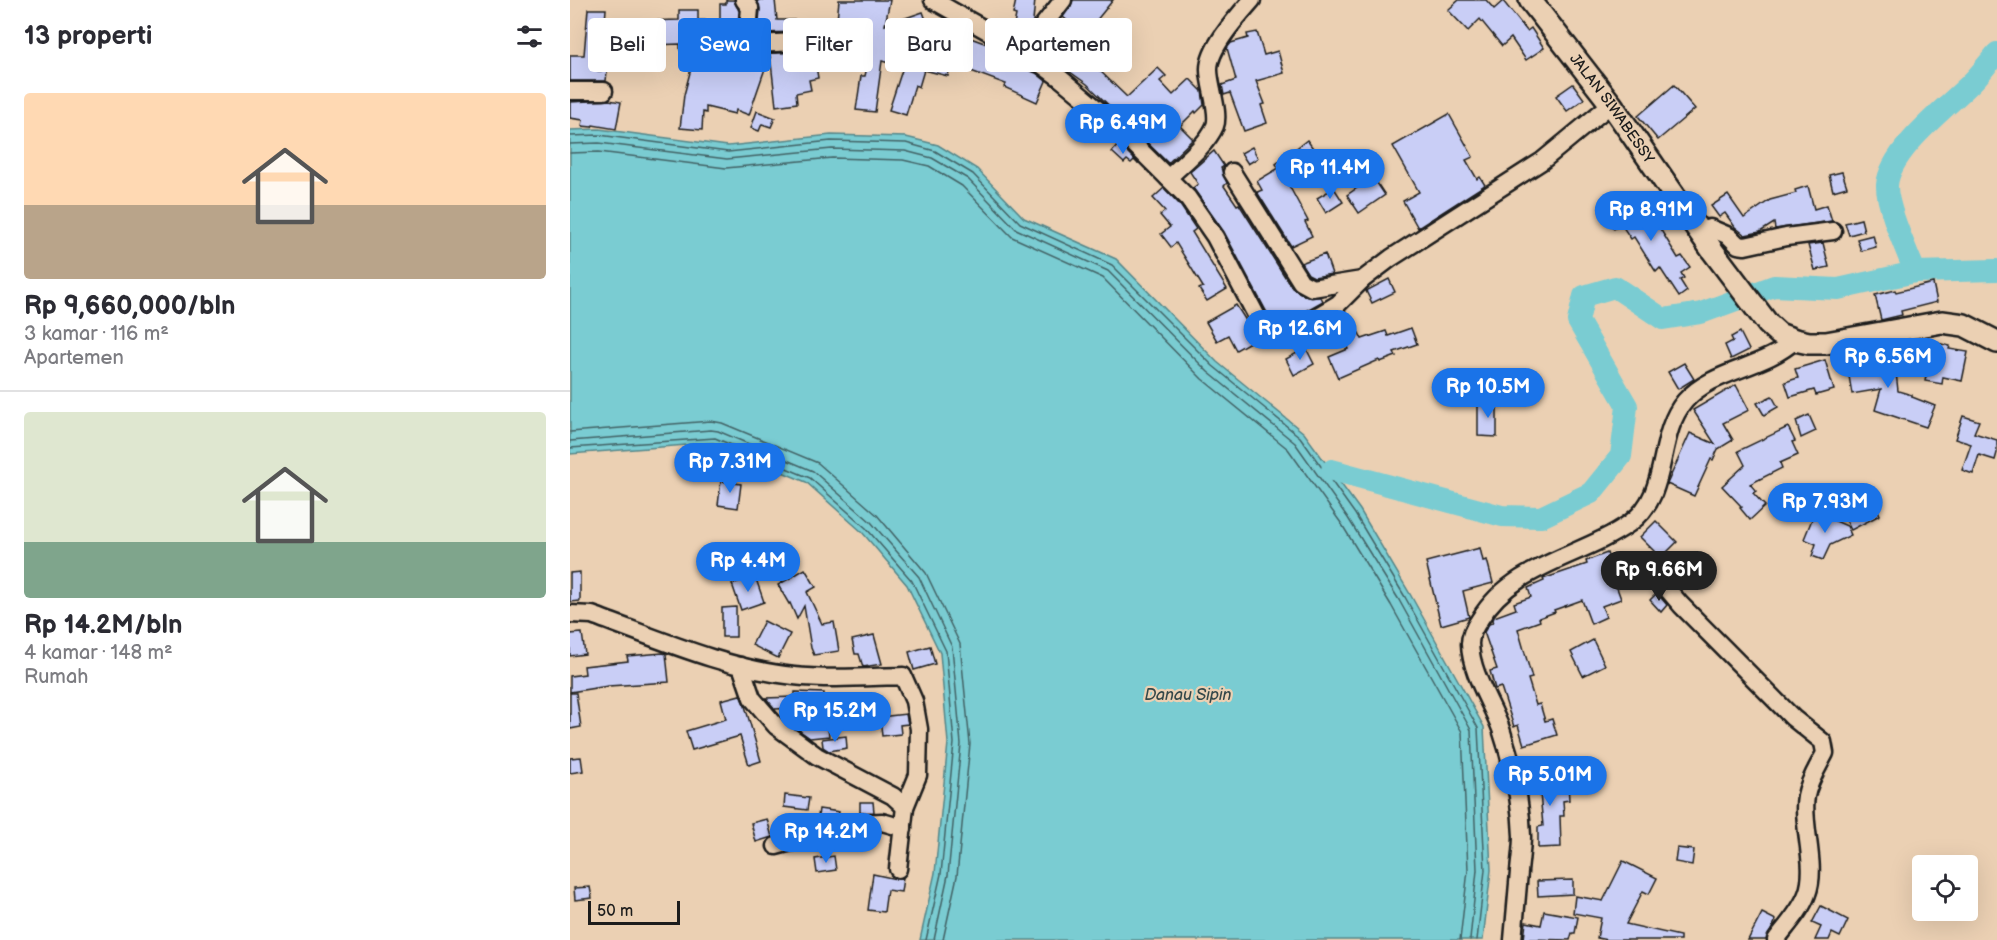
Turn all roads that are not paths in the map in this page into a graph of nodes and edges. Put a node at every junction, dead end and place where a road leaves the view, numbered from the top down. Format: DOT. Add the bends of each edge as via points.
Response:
graph roads {
  1 [pos="744,0"];
  2 [pos="933,0"];
  3 [pos="1063,0"];
  4 [pos="1252,0"];
  5 [pos="1530,0"];
  6 [pos="1049,18"];
  7 [pos="985,29"];
  8 [pos="783,43"];
  9 [pos="1052,72"];
  10 [pos="570,91"];
  11 [pos="604,91"];
  12 [pos="1611,104"];
  13 [pos="1232,172"];
  14 [pos="1168,178"];
  15 [pos="1699,231"];
  16 [pos="1833,231"];
  17 [pos="1362,280"];
  18 [pos="1795,340"];
  19 [pos="1997,342"];
  20 [pos="1651,570"];
  21 [pos="570,614"];
  22 [pos="741,666"];
  23 [pos="905,807"];
  24 [pos="903,828"];
  25 [pos="776,846"];
  26 [pos="898,869"];
  27 [pos="1513,940"];
  28 [pos="1776,940"];
  1 -- 8 [label="street" via="750,8 747,42"];
  2 -- 7 [label="street"];
  3 -- 6 [label="street"];
  4 -- 14 [label="street" via="1216,47 1208,68 1216,123 1205,141"];
  5 -- 12 [label="main road, JALAN SIWABESSY"];
  9 -- 14 [label="street" via="1109,119"];
  10 -- 11 [label="street"];
  12 -- 15 [label="main road, JALAN SIWABESSY"];
  12 -- 17 [label="street" via="1542,161"];
  13 -- 17 [label="street" via="1302,282 1312,288"];
  14 -- 17 [label="street" via="1188,198 1215,237 1268,333 1287,333 1338,304"];
  15 -- 16 [label="street" via="1710,228 1745,246"];
  15 -- 18 [label="main road, JALAN SIWABESSY" via="1768,324"];
  18 -- 19 [label="main road" via="1826,343 1942,322 1964,324"];
  18 -- 27 [label="street" via="1776,356 1695,391 1675,415 1659,479 1643,511 1609,535 1512,583 1489,604 1475,626 1470,643 1474,661 1501,729 1521,826"];
  20 -- 28 [label="street" via="1681,606 1793,718 1823,742 1825,753 1806,796 1808,892"];
  21 -- 22 [label="street" via="592,615"];
  22 -- 23 [label="street" via="752,698 776,726 816,756 893,796"];
  22 -- 23 [label="street" via="835,679 903,676 914,701 919,729 918,775"];
  23 -- 24 [label="street"];
  24 -- 25 [label="street" via="882,822 862,824"];
  24 -- 26 [label="street"];
}
